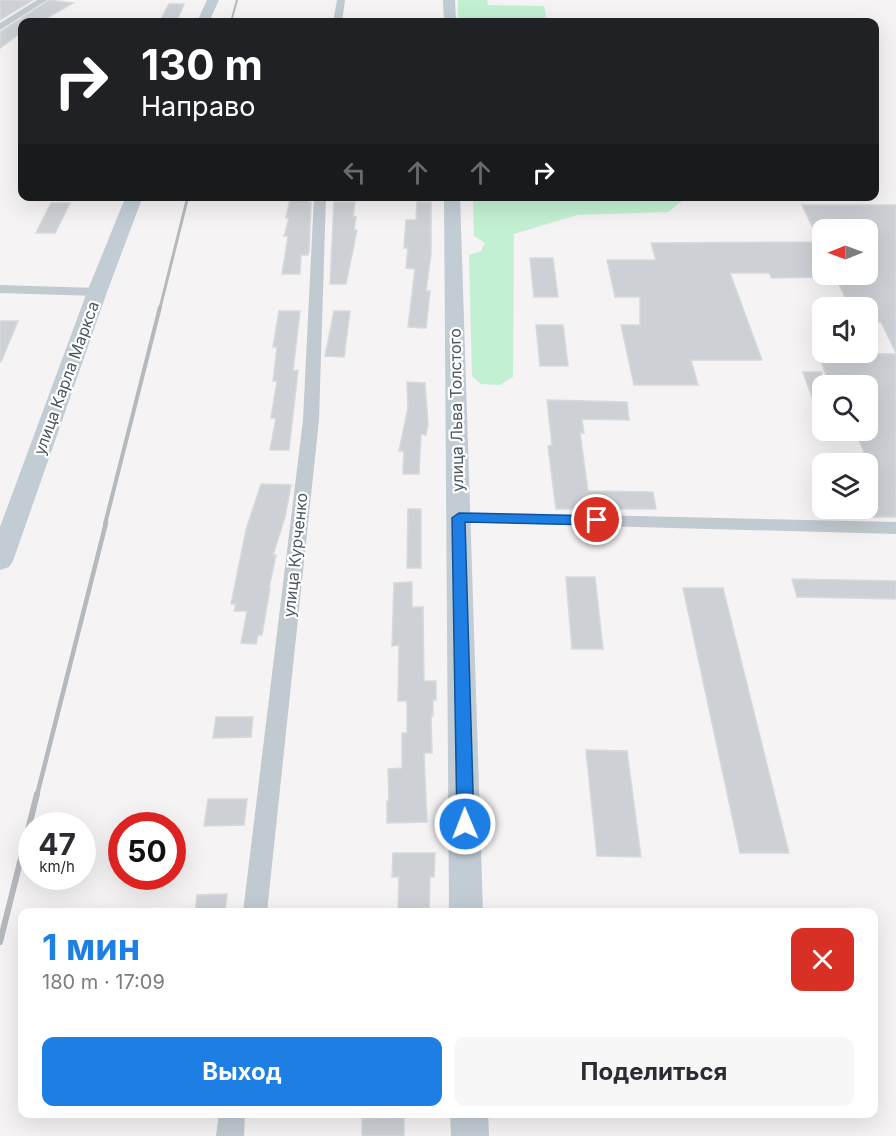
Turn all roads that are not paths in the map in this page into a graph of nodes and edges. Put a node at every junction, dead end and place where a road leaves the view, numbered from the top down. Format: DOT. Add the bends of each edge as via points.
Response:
graph roads {
  1 [pos="43,0"];
  2 [pos="213,0"];
  3 [pos="341,0"];
  4 [pos="449,0"];
  5 [pos="205,18"];
  6 [pos="339,18"];
  7 [pos="450,18"];
  8 [pos="0,27"];
  9 [pos="133,201"];
  10 [pos="320,201"];
  11 [pos="452,201"];
  12 [pos="0,289"];
  13 [pos="97,292"];
  14 [pos="459,518"];
  15 [pos="896,528"];
  16 [pos="0,561"];
  17 [pos="255,908"];
  18 [pos="466,908"];
  19 [pos="232,1118"];
  20 [pos="469,1118"];
  21 [pos="230,1136"];
  22 [pos="470,1136"];
  1 -- 8 [label="street"];
  2 -- 5 [label="main road"];
  3 -- 6 [label="street"];
  4 -- 7 [label="main road"];
  9 -- 13 [label="main road, улица Карла Маркса"];
  10 -- 17 [label="street, улица Курченко" via="310,420"];
  11 -- 14 [label="main road, улица Льва Толстого"];
  12 -- 13 [label="street"];
  13 -- 16 [label="main road, улица Карла Маркса"];
  14 -- 15 [label="street"];
  14 -- 18 [label="main road, улица Льва Толстого"];
  19 -- 21 [label="street"];
  20 -- 22 [label="main road"];
}
